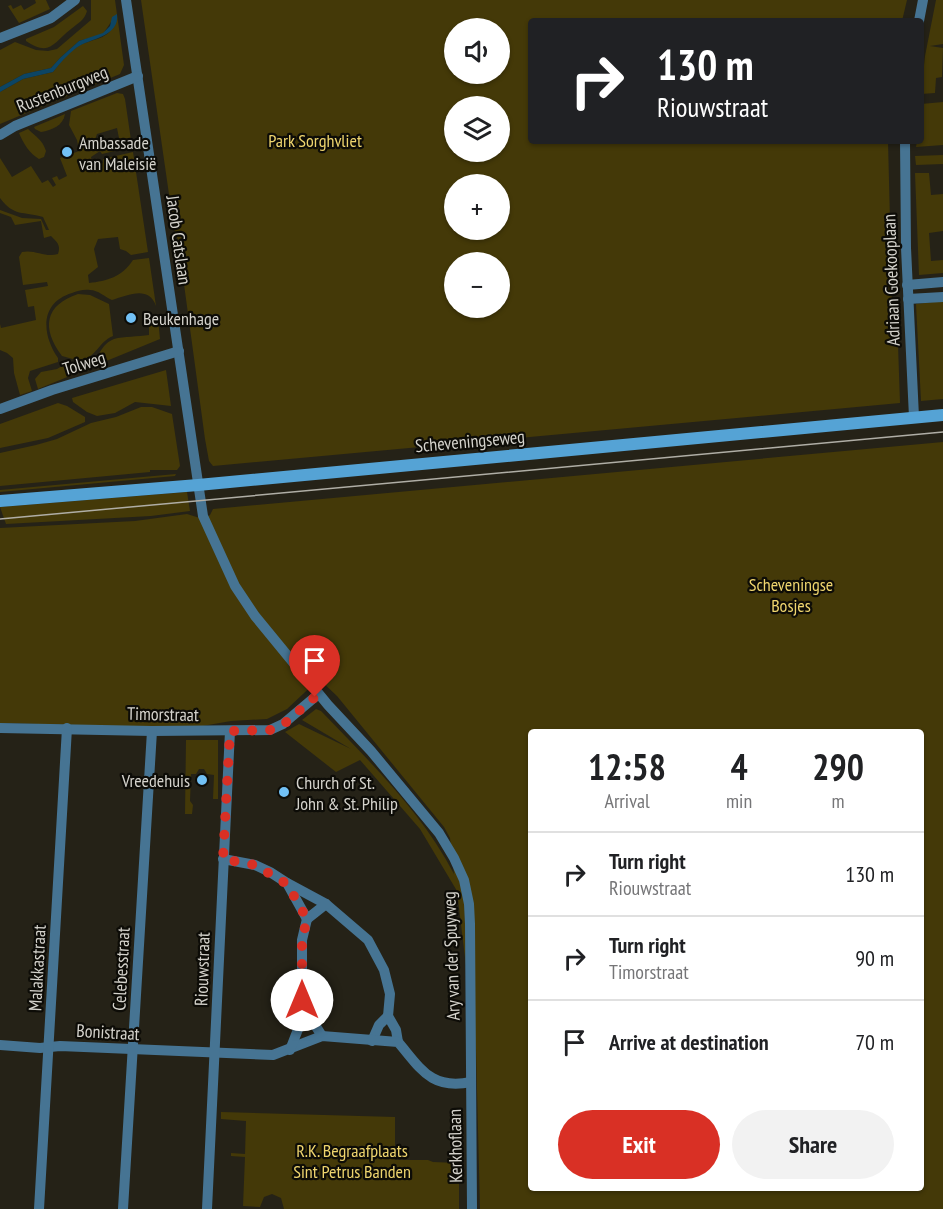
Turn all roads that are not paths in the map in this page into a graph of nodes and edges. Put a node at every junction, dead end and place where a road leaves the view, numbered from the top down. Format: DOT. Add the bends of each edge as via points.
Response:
graph roads {
  1 [pos="75,0"];
  2 [pos="126,0"];
  3 [pos="923,0"];
  4 [pos="920,18"];
  5 [pos="0,38"];
  6 [pos="138,76"];
  7 [pos="0,135"];
  8 [pos="905,144"];
  9 [pos="943,282"];
  10 [pos="908,285"];
  11 [pos="943,297"];
  12 [pos="908,299"];
  13 [pos="179,351"];
  14 [pos="0,409"];
  15 [pos="943,415"];
  16 [pos="914,417"];
  17 [pos="198,485"];
  18 [pos="0,501"];
  19 [pos="315,697"];
  20 [pos="0,728"];
  21 [pos="67,728"];
  22 [pos="152,731"];
  23 [pos="230,731"];
  24 [pos="223,859"];
  25 [pos="287,884"];
  26 [pos="326,904"];
  27 [pos="307,919"];
  28 [pos="388,1016"];
  29 [pos="302,1019"];
  30 [pos="322,1036"];
  31 [pos="372,1041"];
  32 [pos="398,1042"];
  33 [pos="0,1045"];
  34 [pos="49,1047"];
  35 [pos="133,1050"];
  36 [pos="290,1050"];
  37 [pos="214,1054"];
  38 [pos="471,1082"];
  39 [pos="39,1209"];
  40 [pos="123,1209"];
  41 [pos="207,1209"];
  42 [pos="472,1209"];
  1 -- 5 [label="street" via="51,18"];
  2 -- 6 [label="street, Jacob Catslaan"];
  3 -- 4 [label="street"];
  6 -- 7 [label="street, Rustenburgweg"];
  6 -- 13 [label="street, Jacob Catslaan"];
  8 -- 10 [label="street, Adriaan Goekooplaan"];
  9 -- 10 [label="street"];
  10 -- 12 [label="street, Adriaan Goekooplaan"];
  11 -- 12 [label="street"];
  12 -- 16 [label="street, Adriaan Goekooplaan"];
  13 -- 14 [label="street, Tolweg"];
  13 -- 17 [label="street, Jacob Catslaan"];
  15 -- 16 [label="street, Scheveningseweg"];
  16 -- 17 [label="street, Scheveningseweg"];
  17 -- 18 [label="street, Scheveningseweg"];
  17 -- 38 [label="street, Ary van der Spuyweg" via="208,526 235,586 255,616 424,814 454,858 469,904"];
  19 -- 23 [label="street, Timorstraat" via="270,730"];
  20 -- 21 [label="street, Timorstraat"];
  21 -- 22 [label="street, Timorstraat"];
  21 -- 34 [label="street, Malakkastraat"];
  22 -- 23 [label="street, Timorstraat"];
  22 -- 35 [label="street, Celebesstraat"];
  23 -- 24 [label="street, Riouwstraat"];
  24 -- 25 [label="street" via="255,865"];
  24 -- 37 [label="street, Riouwstraat"];
  25 -- 26 [label="street"];
  25 -- 27 [label="street"];
  26 -- 27 [label="street"];
  26 -- 28 [label="street" via="368,940 384,970 390,994"];
  27 -- 29 [label="street" via="302,940"];
  28 -- 31 [label="street"];
  28 -- 32 [label="street"];
  29 -- 30 [label="street" via="315,1025"];
  29 -- 36 [label="street"];
  30 -- 31 [label="street"];
  30 -- 36 [label="street, Bonistraat"];
  31 -- 32 [label="street"];
  32 -- 38 [label="street" via="428,1077 447,1083"];
  33 -- 34 [label="street, Bonistraat"];
  34 -- 35 [label="street, Bonistraat"];
  34 -- 39 [label="street, Malakkastraat"];
  35 -- 37 [label="street, Bonistraat"];
  35 -- 40 [label="street, Celebesstraat"];
  36 -- 37 [label="street, Bonistraat" via="273,1055"];
  37 -- 41 [label="street, Riouwstraat"];
  38 -- 42 [label="street, Kerkhoflaan"];
}
